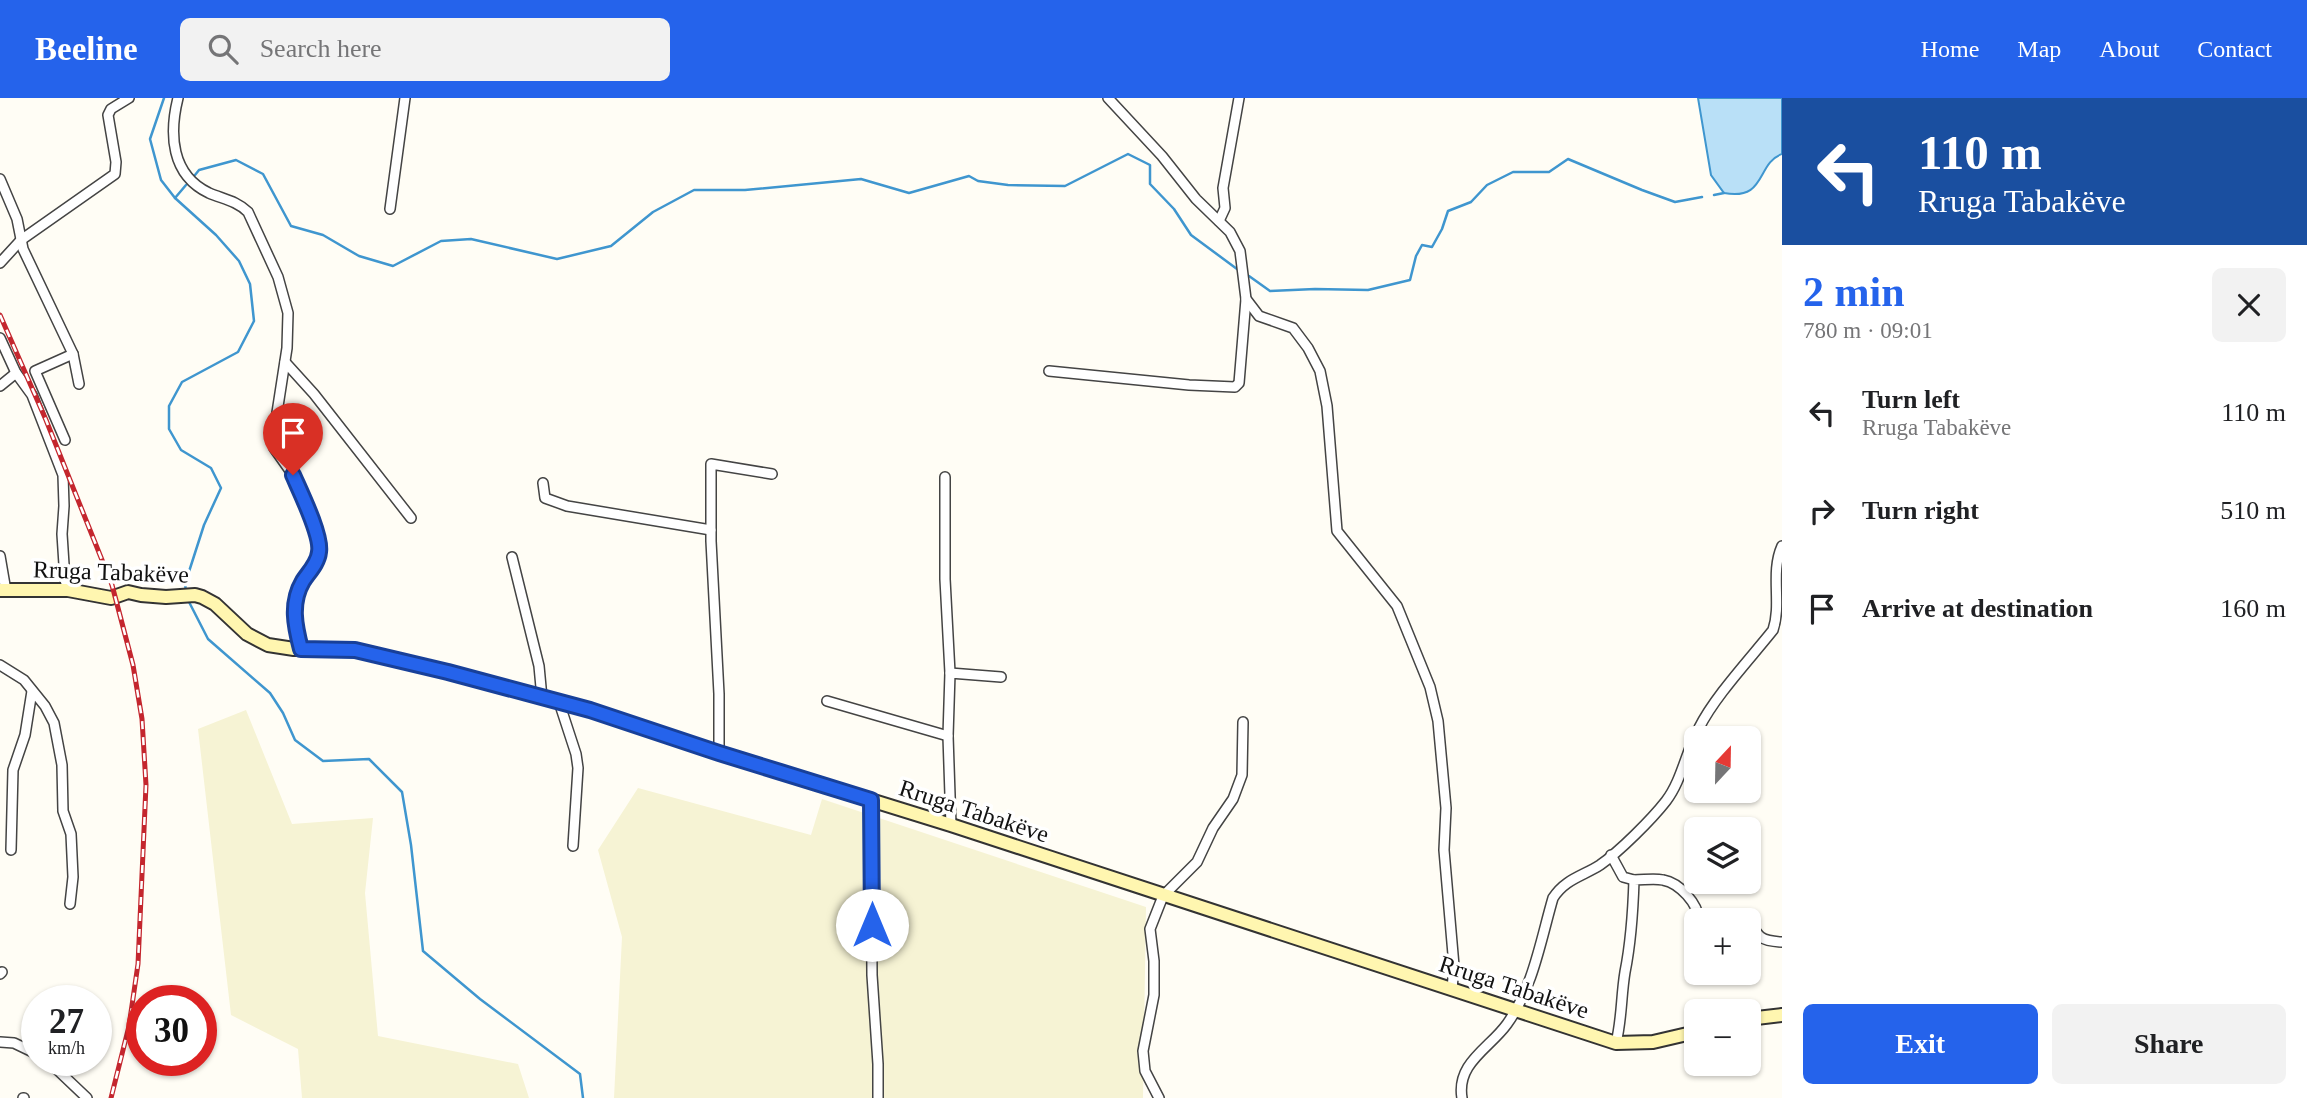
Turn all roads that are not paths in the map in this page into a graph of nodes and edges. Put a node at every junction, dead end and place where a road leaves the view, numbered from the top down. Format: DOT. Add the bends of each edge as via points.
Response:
graph roads {
  1 [pos="129,98"];
  2 [pos="178,98"];
  3 [pos="405,98"];
  4 [pos="1108,98"];
  5 [pos="1238,98"];
  6 [pos="0,179"];
  7 [pos="390,209"];
  8 [pos="1219,220"];
  9 [pos="21,240"];
  10 [pos="0,263"];
  11 [pos="1246,299"];
  12 [pos="0,338"];
  13 [pos="73,354"];
  14 [pos="285,362"];
  15 [pos="1049,371"];
  16 [pos="16,373"];
  17 [pos="79,384"];
  18 [pos="0,386"];
  19 [pos="65,440"];
  20 [pos="772,474"];
  21 [pos="945,477"];
  22 [pos="543,483"];
  23 [pos="411,518"];
  24 [pos="711,530"];
  25 [pos="1782,546"];
  26 [pos="0,556"];
  27 [pos="512,557"];
  28 [pos="3,590"];
  29 [pos="68,590"];
  30 [pos="301,649"];
  31 [pos="0,665"];
  32 [pos="950,673"];
  33 [pos="1001,677"];
  34 [pos="32,691"];
  35 [pos="542,698"];
  36 [pos="827,701"];
  37 [pos="559,702"];
  38 [pos="1243,722"];
  39 [pos="948,736"];
  40 [pos="719,753"];
  41 [pos="871,800"];
  42 [pos="951,825"];
  43 [pos="573,846"];
  44 [pos="11,850"];
  45 [pos="1611,855"];
  46 [pos="1634,880"];
  47 [pos="1163,896"];
  48 [pos="70,904"];
  49 [pos="1696,908"];
  50 [pos="1761,938"];
  51 [pos="1782,942"];
  52 [pos="1452,989"];
  53 [pos="1516,1010"];
  54 [pos="1782,1015"];
  55 [pos="1761,1017"];
  56 [pos="1684,1035"];
  57 [pos="0,1042"];
  58 [pos="1616,1043"];
  59 [pos="21,1047"];
  60 [pos="64,1076"];
  61 [pos="87,1098"];
  62 [pos="878,1098"];
  63 [pos="1159,1098"];
  64 [pos="1462,1098"];
  1 -- 9 [label="street" via="108,115 115,174"];
  2 -- 14 [label="street" via="172,130 180,165 201,189 240,204 248,212 278,277 289,319"];
  3 -- 7 [label="street"];
  4 -- 8 [label="street"];
  5 -- 8 [label="street" via="1223,188 1225,208"];
  6 -- 9 [label="street"];
  8 -- 11 [label="street" via="1240,251"];
  9 -- 10 [label="street"];
  9 -- 13 [label="street"];
  11 -- 15 [label="street" via="1235,387"];
  11 -- 52 [label="street" via="1259,316 1293,328 1320,371 1337,531 1397,606 1430,687 1446,808"];
  12 -- 16 [label="street"];
  13 -- 17 [label="street"];
  13 -- 19 [label="street" via="35,371"];
  14 -- 23 [label="street"];
  14 -- 30 [label="street" via="274,448 293,475 320,544 295,605"];
  16 -- 18 [label="street"];
  16 -- 29 [label="street" via="32,395 63,475 62,534"];
  20 -- 24 [label="street" via="712,464"];
  21 -- 32 [label="street"];
  22 -- 24 [label="street" via="545,498 567,506"];
  24 -- 40 [label="street"];
  25 -- 45 [label="street" via="1776,579 1779,617 1773,630 1698,728 1666,800"];
  26 -- 28 [label="street"];
  27 -- 35 [label="street" via="539,666"];
  28 -- 29 [label="street, Rruga Tabakëve"];
  29 -- 30 [label="street, Rruga Tabakëve" via="111,598 128,592 202,597 257,641"];
  30 -- 35 [label="street, Rruga Tabakëve" via="355,650"];
  31 -- 34 [label="street"];
  32 -- 33 [label="street"];
  32 -- 39 [label="street"];
  34 -- 44 [label="street" via="13,771"];
  34 -- 48 [label="street" via="45,706 59,741 63,811 71,834"];
  35 -- 37 [label="street, Rruga Tabakëve"];
  36 -- 39 [label="street"];
  37 -- 40 [label="street, Rruga Tabakëve"];
  37 -- 43 [label="street" via="578,768"];
  38 -- 47 [label="street" via="1242,775 1233,799 1197,862"];
  39 -- 42 [label="street"];
  40 -- 41 [label="street, Rruga Tabakëve"];
  41 -- 42 [label="street, Rruga Tabakëve"];
  41 -- 62 [label="street"];
  42 -- 47 [label="street, Rruga Tabakëve"];
  45 -- 46 [label="street" via="1623,877"];
  45 -- 53 [label="street" via="1559,888"];
  46 -- 49 [label="street" via="1659,879 1675,885"];
  46 -- 58 [label="street" via="1632,930"];
  47 -- 52 [label="street, Rruga Tabakëve"];
  47 -- 63 [label="street" via="1150,929 1154,995 1143,1051 1145,1071"];
  50 -- 51 [label="street"];
  52 -- 53 [label="street, Rruga Tabakëve"];
  53 -- 58 [label="street, Rruga Tabakëve"];
  53 -- 64 [label="street" via="1471,1061 1463,1076"];
  54 -- 55 [label="street"];
  56 -- 58 [label="street, Rruga Tabakëve"];
  57 -- 59 [label="street"];
  60 -- 61 [label="street"];
}
